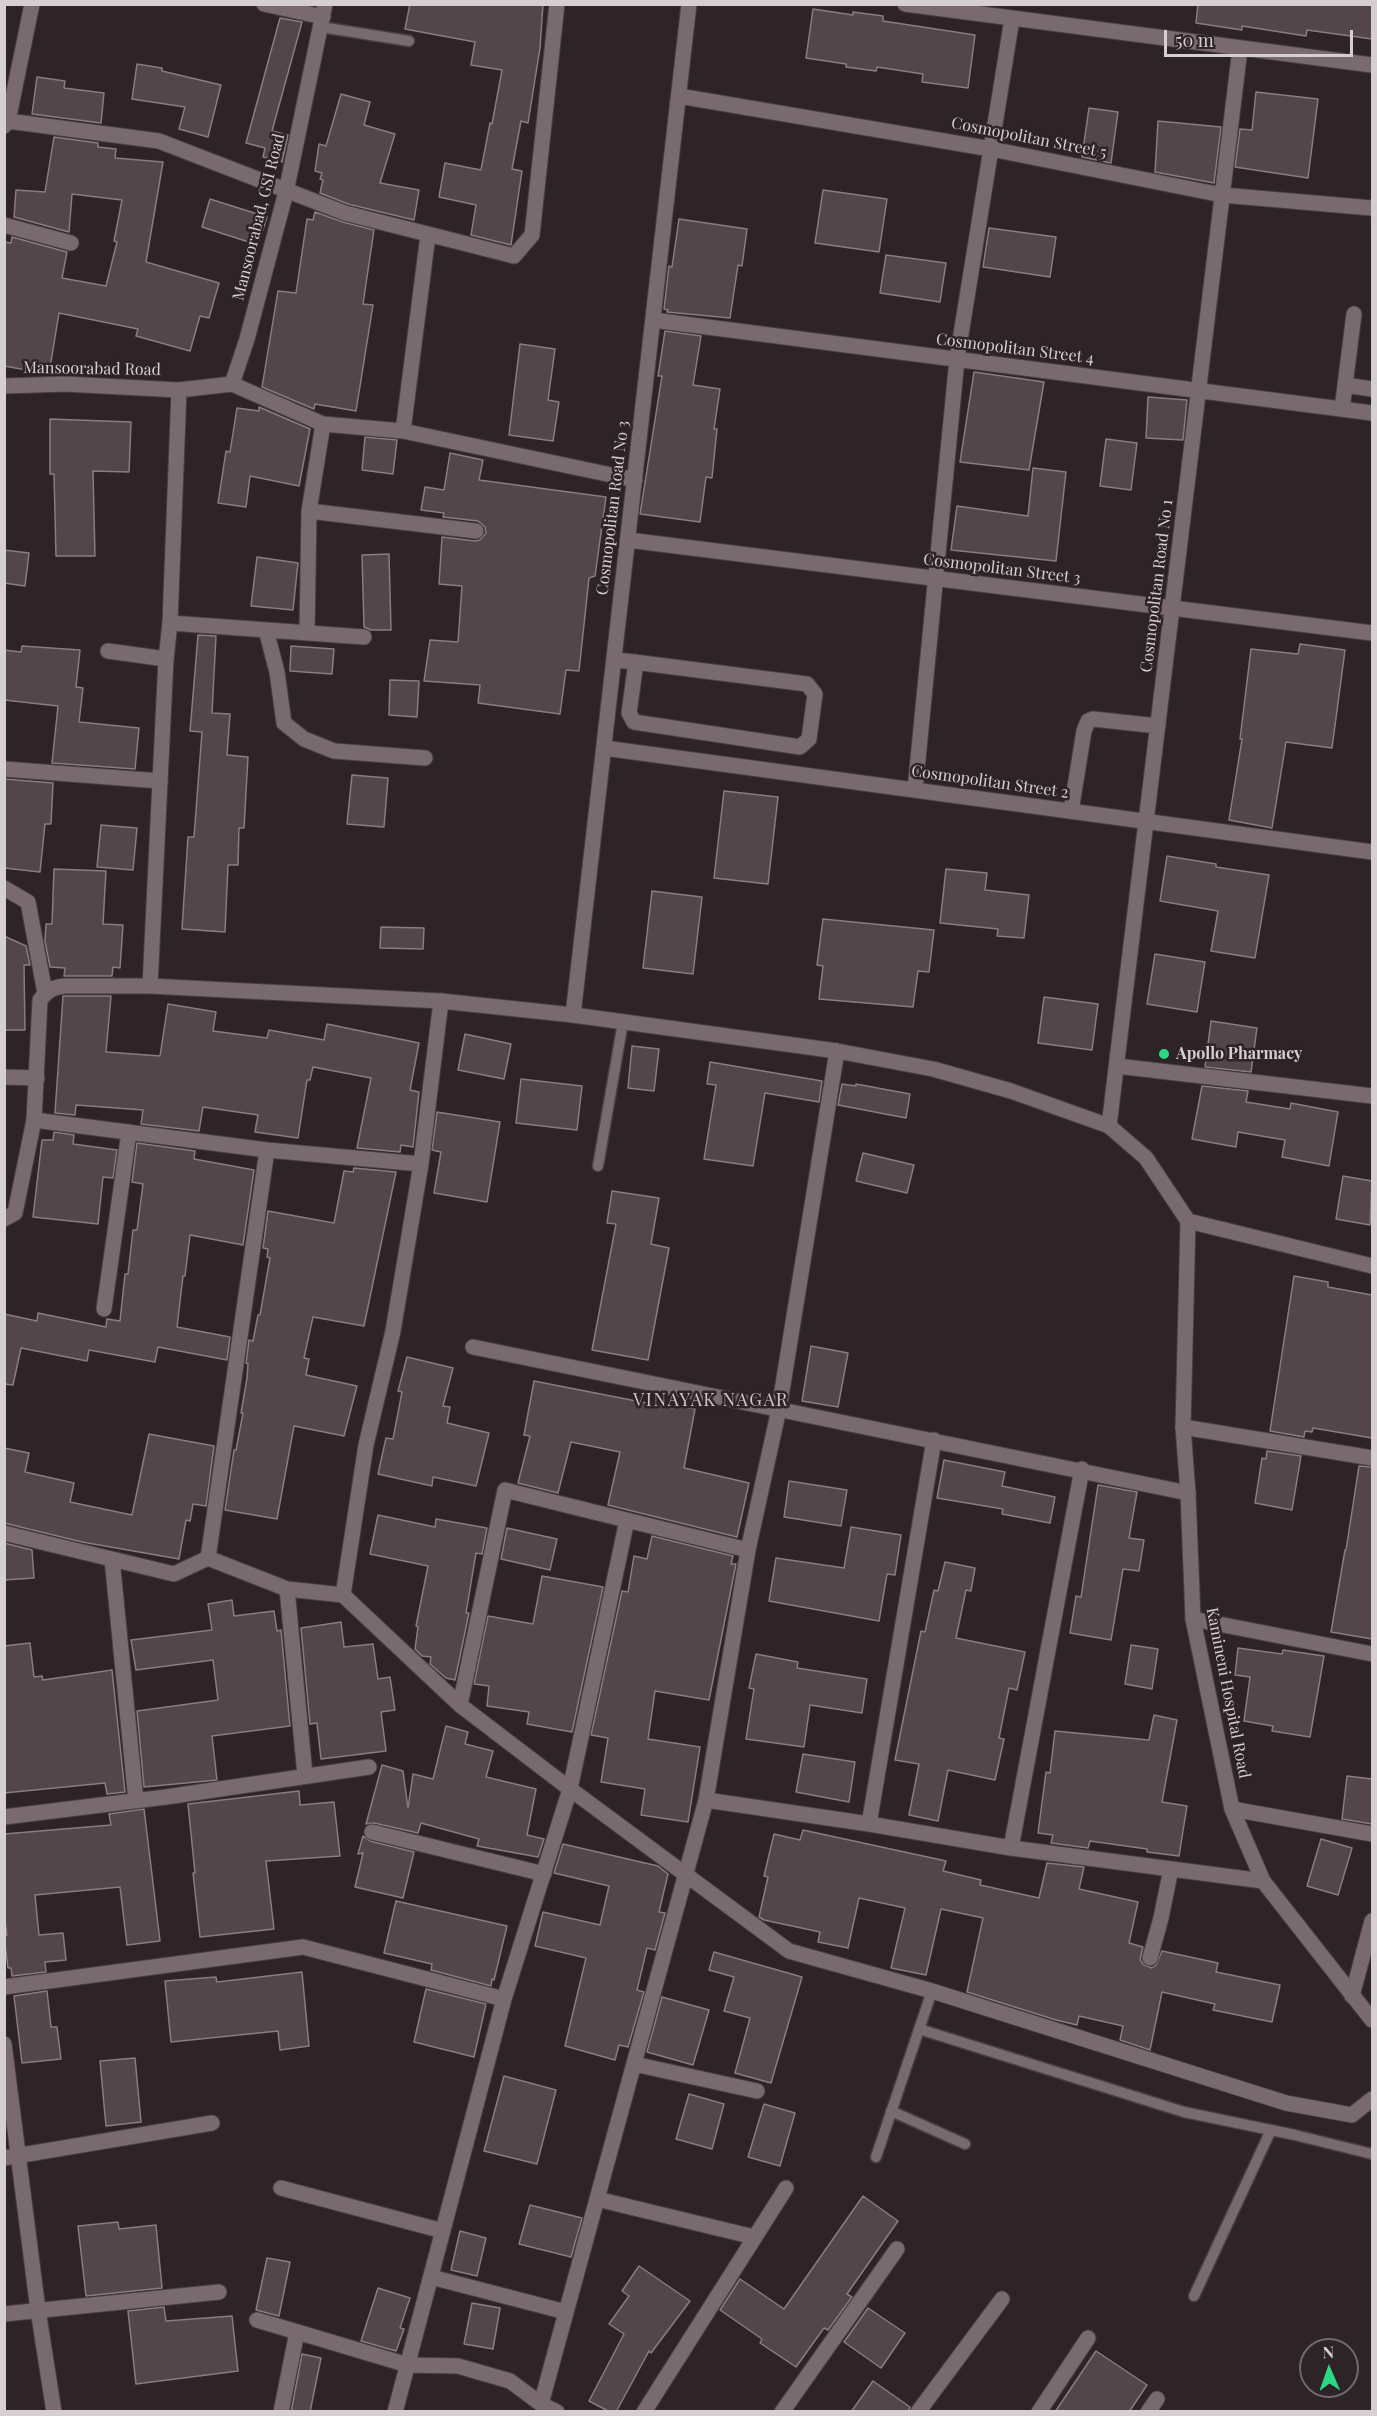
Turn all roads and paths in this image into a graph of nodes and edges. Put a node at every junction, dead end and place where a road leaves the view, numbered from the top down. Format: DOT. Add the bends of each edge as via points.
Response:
graph roads {
  1 [pos="32,4"];
  2 [pos="264,4"];
  3 [pos="557,4"];
  4 [pos="689,4"];
  5 [pos="905,4"];
  6 [pos="323,16"];
  7 [pos="1012,19"];
  8 [pos="409,41"];
  9 [pos="1240,49"];
  10 [pos="1372,65"];
  11 [pos="679,96"];
  12 [pos="7,124"];
  13 [pos="991,149"];
  14 [pos="286,192"];
  15 [pos="1222,195"];
  16 [pos="1372,207"];
  17 [pos="4,225"];
  18 [pos="428,235"];
  19 [pos="70,243"];
  20 [pos="1354,314"];
  21 [pos="653,320"];
  22 [pos="957,359"];
  23 [pos="232,384"];
  24 [pos="1345,385"];
  25 [pos="4,386"];
  26 [pos="1372,389"];
  27 [pos="179,390"];
  28 [pos="1198,391"];
  29 [pos="1342,409"];
  30 [pos="1372,413"];
  31 [pos="323,424"];
  32 [pos="403,431"];
  33 [pos="635,480"];
  34 [pos="309,511"];
  35 [pos="476,531"];
  36 [pos="628,540"];
  37 [pos="936,579"];
  38 [pos="1172,608"];
  39 [pos="170,623"];
  40 [pos="266,630"];
  41 [pos="307,633"];
  42 [pos="1372,633"];
  43 [pos="364,637"];
  44 [pos="108,651"];
  45 [pos="166,659"];
  46 [pos="614,660"];
  47 [pos="636,662"];
  48 [pos="1158,726"];
  49 [pos="604,748"];
  50 [pos="425,758"];
  51 [pos="4,769"];
  52 [pos="160,781"];
  53 [pos="915,790"];
  54 [pos="1071,811"];
  55 [pos="1146,821"];
  56 [pos="1372,852"];
  57 [pos="4,888"];
  58 [pos="150,986"];
  59 [pos="45,993"];
  60 [pos="441,1001"];
  61 [pos="573,1015"];
  62 [pos="623,1022"];
  63 [pos="837,1051"];
  64 [pos="1117,1066"];
  65 [pos="4,1077"];
  66 [pos="37,1078"];
  67 [pos="1372,1096"];
  68 [pos="34,1120"];
  69 [pos="1109,1126"];
  70 [pos="129,1132"];
  71 [pos="267,1150"];
  72 [pos="422,1164"];
  73 [pos="598,1166"];
  74 [pos="8,1215"];
  75 [pos="1188,1221"];
  76 [pos="1372,1266"];
  77 [pos="104,1309"];
  78 [pos="473,1347"];
  79 [pos="779,1409"];
  80 [pos="1183,1426"];
  81 [pos="934,1440"];
  82 [pos="1372,1458"];
  83 [pos="1082,1469"];
  84 [pos="1188,1493"];
  85 [pos="627,1520"];
  86 [pos="4,1533"];
  87 [pos="748,1550"];
  88 [pos="208,1558"];
  89 [pos="112,1559"];
  90 [pos="287,1589"];
  91 [pos="343,1595"];
  92 [pos="1192,1619"];
  93 [pos="1372,1654"];
  94 [pos="460,1705"];
  95 [pos="369,1767"];
  96 [pos="305,1775"];
  97 [pos="570,1789"];
  98 [pos="706,1800"];
  99 [pos="136,1801"];
  100 [pos="1232,1809"];
  101 [pos="4,1817"];
  102 [pos="869,1824"];
  103 [pos="372,1832"];
  104 [pos="1372,1834"];
  105 [pos="1011,1848"];
  106 [pos="1171,1869"];
  107 [pos="685,1873"];
  108 [pos="544,1874"];
  109 [pos="1263,1881"];
  110 [pos="1372,1921"];
  111 [pos="1150,1958"];
  112 [pos="4,1987"];
  113 [pos="932,1991"];
  114 [pos="1352,1996"];
  115 [pos="504,1999"];
  116 [pos="1372,2020"];
  117 [pos="919,2029"];
  118 [pos="4,2044"];
  119 [pos="634,2064"];
  120 [pos="757,2091"];
  121 [pos="1372,2099"];
  122 [pos="891,2111"];
  123 [pos="212,2123"];
  124 [pos="1271,2130"];
  125 [pos="965,2144"];
  126 [pos="1372,2154"];
  127 [pos="12,2157"];
  128 [pos="876,2157"];
  129 [pos="281,2188"];
  130 [pos="786,2188"];
  131 [pos="597,2199"];
  132 [pos="444,2231"];
  133 [pos="754,2237"];
  134 [pos="897,2249"];
  135 [pos="431,2277"];
  136 [pos="219,2292"];
  137 [pos="1194,2296"];
  138 [pos="1002,2299"];
  139 [pos="38,2310"];
  140 [pos="566,2312"];
  141 [pos="4,2314"];
  142 [pos="257,2320"];
  143 [pos="297,2332"];
  144 [pos="1088,2338"];
  145 [pos="408,2365"];
  146 [pos="541,2404"];
  147 [pos="54,2412"];
  148 [pos="281,2412"];
  149 [pos="395,2412"];
  150 [pos="557,2412"];
  151 [pos="644,2412"];
  152 [pos="782,2412"];
  153 [pos="918,2412"];
  154 [pos="1039,2412"];
  1 -- 12 [label="street"];
  2 -- 6 [label="street"];
  3 -- 18 [label="street" via="532,235 514,256"];
  4 -- 11 [label="street, Cosmopolitan Road No 3"];
  5 -- 7 [label="street"];
  6 -- 8 [label="lane"];
  6 -- 14 [label="street, Mansoorabad, GSI Road"];
  7 -- 9 [label="street"];
  7 -- 13 [label="street"];
  9 -- 10 [label="street"];
  9 -- 15 [label="street, Cosmopolitan Road No 1"];
  11 -- 13 [label="street, Cosmopolitan Street 5"];
  11 -- 21 [label="street, Cosmopolitan Road No 3"];
  12 -- 14 [label="street" via="159,141"];
  13 -- 15 [label="street, Cosmopolitan Street 5"];
  13 -- 22 [label="street"];
  14 -- 18 [label="street"];
  14 -- 23 [label="street, Mansoorabad, GSI Road"];
  15 -- 16 [label="street, Cosmopolitan Street 5"];
  15 -- 28 [label="street, Cosmopolitan Road No 1"];
  17 -- 19 [label="street"];
  18 -- 32 [label="street"];
  20 -- 24 [label="street"];
  21 -- 22 [label="street, Cosmopolitan Street 4"];
  21 -- 33 [label="street, Cosmopolitan Road No 3"];
  22 -- 28 [label="street, Cosmopolitan Street 4"];
  22 -- 37 [label="street"];
  23 -- 27 [label="street"];
  23 -- 31 [label="street"];
  24 -- 26 [label="street"];
  24 -- 29 [label="street"];
  25 -- 27 [label="street, Mansoorabad Road" via="65,384"];
  27 -- 39 [label="street"];
  28 -- 29 [label="street, Cosmopolitan Street 4"];
  28 -- 38 [label="street, Cosmopolitan Road No 1"];
  29 -- 30 [label="street, Cosmopolitan Street 4"];
  31 -- 32 [label="street"];
  31 -- 34 [label="street"];
  32 -- 33 [label="street"];
  33 -- 36 [label="street, Cosmopolitan Road No 3"];
  34 -- 35 [label="street"];
  34 -- 41 [label="street"];
  36 -- 37 [label="street, Cosmopolitan Street 3"];
  36 -- 46 [label="street, Cosmopolitan Road No 3"];
  37 -- 38 [label="street, Cosmopolitan Street 3"];
  37 -- 53 [label="street"];
  38 -- 42 [label="street, Cosmopolitan Street 3"];
  38 -- 48 [label="street, Cosmopolitan Road No 1"];
  39 -- 40 [label="street"];
  39 -- 45 [label="street"];
  40 -- 41 [label="street"];
  40 -- 50 [label="street" via="284,723 304,739 334,750"];
  41 -- 43 [label="street"];
  44 -- 45 [label="street"];
  45 -- 52 [label="street"];
  46 -- 47 [label="street"];
  46 -- 49 [label="street, Cosmopolitan Road No 3"];
  47 -- 47 [label="street" via="807,684 815,694 809,739 800,747 634,722 629,713"];
  48 -- 54 [label="street" via="1089,721"];
  48 -- 55 [label="street, Cosmopolitan Road No 1"];
  49 -- 53 [label="street, Cosmopolitan Street 2"];
  49 -- 61 [label="street, Cosmopolitan Road No 3"];
  51 -- 52 [label="street"];
  52 -- 58 [label="street"];
  53 -- 54 [label="street, Cosmopolitan Street 2"];
  54 -- 55 [label="street, Cosmopolitan Street 2"];
  55 -- 56 [label="street, Cosmopolitan Street 2"];
  55 -- 64 [label="street, Cosmopolitan Road No 1"];
  57 -- 59 [label="street" via="28,902"];
  58 -- 59 [label="street" via="66,986"];
  58 -- 60 [label="street"];
  59 -- 66 [label="street" via="38,1013"];
  60 -- 61 [label="street"];
  60 -- 72 [label="street"];
  61 -- 62 [label="street"];
  62 -- 63 [label="street"];
  62 -- 73 [label="lane"];
  63 -- 69 [label="street" via="1011,1091"];
  63 -- 79 [label="street"];
  64 -- 67 [label="street"];
  64 -- 69 [label="street, Cosmopolitan Road No 1"];
  65 -- 66 [label="street"];
  66 -- 68 [label="street"];
  68 -- 70 [label="street"];
  68 -- 74 [label="street"];
  69 -- 75 [label="street" via="1146,1158"];
  70 -- 71 [label="street"];
  70 -- 77 [label="street"];
  71 -- 72 [label="street"];
  71 -- 88 [label="street"];
  72 -- 91 [label="street" via="393,1331 366,1445"];
  75 -- 76 [label="street"];
  75 -- 80 [label="street, Kamineni Hospital Road"];
  78 -- 79 [label="street"];
  79 -- 81 [label="street"];
  79 -- 87 [label="street"];
  80 -- 82 [label="street"];
  80 -- 84 [label="street, Kamineni Hospital Road"];
  81 -- 83 [label="street"];
  81 -- 102 [label="street"];
  83 -- 84 [label="street"];
  83 -- 105 [label="street"];
  84 -- 92 [label="street, Kamineni Hospital Road"];
  85 -- 87 [label="street"];
  85 -- 94 [label="street" via="505,1490"];
  85 -- 97 [label="street"];
  86 -- 89 [label="street"];
  87 -- 98 [label="street"];
  88 -- 89 [label="street" via="174,1574"];
  88 -- 90 [label="street"];
  89 -- 99 [label="street"];
  90 -- 91 [label="street"];
  90 -- 96 [label="street"];
  91 -- 94 [label="street"];
  92 -- 93 [label="street"];
  92 -- 100 [label="street, Kamineni Hospital Road"];
  94 -- 97 [label="street"];
  95 -- 96 [label="street"];
  96 -- 99 [label="street"];
  97 -- 107 [label="street"];
  97 -- 108 [label="street"];
  98 -- 102 [label="street"];
  98 -- 107 [label="street"];
  99 -- 101 [label="street"];
  100 -- 104 [label="street"];
  100 -- 109 [label="street, Kamineni Hospital Road"];
  102 -- 105 [label="street"];
  103 -- 108 [label="street"];
  105 -- 106 [label="street"];
  106 -- 109 [label="street"];
  106 -- 111 [label="street"];
  107 -- 113 [label="street" via="789,1951"];
  107 -- 119 [label="street"];
  108 -- 115 [label="street"];
  109 -- 114 [label="street, Kamineni Hospital Road"];
  110 -- 114 [label="street"];
  112 -- 115 [label="street" via="303,1947"];
  113 -- 117 [label="lane"];
  113 -- 121 [label="street" via="1286,2103 1352,2115"];
  114 -- 116 [label="street, Kamineni Hospital Road"];
  115 -- 132 [label="street"];
  117 -- 122 [label="lane"];
  117 -- 124 [label="lane" via="1184,2112"];
  118 -- 127 [label="street"];
  119 -- 120 [label="street"];
  119 -- 131 [label="street"];
  122 -- 125 [label="lane"];
  122 -- 128 [label="lane"];
  123 -- 127 [label="street"];
  124 -- 126 [label="lane"];
  124 -- 137 [label="lane"];
  127 -- 139 [label="street"];
  129 -- 132 [label="street"];
  130 -- 133 [label="street"];
  131 -- 133 [label="street"];
  131 -- 140 [label="street"];
  132 -- 135 [label="street"];
  133 -- 151 [label="street"];
  134 -- 152 [label="street"];
  135 -- 140 [label="street"];
  135 -- 145 [label="street"];
  136 -- 139 [label="street"];
  138 -- 153 [label="street"];
  139 -- 141 [label="street"];
  139 -- 147 [label="street"];
  140 -- 146 [label="street"];
  142 -- 143 [label="street"];
  143 -- 145 [label="street"];
  143 -- 148 [label="street"];
  144 -- 154 [label="street"];
  145 -- 146 [label="street" via="458,2366 510,2381"];
  145 -- 149 [label="street"];
  146 -- 150 [label="street"];
}
